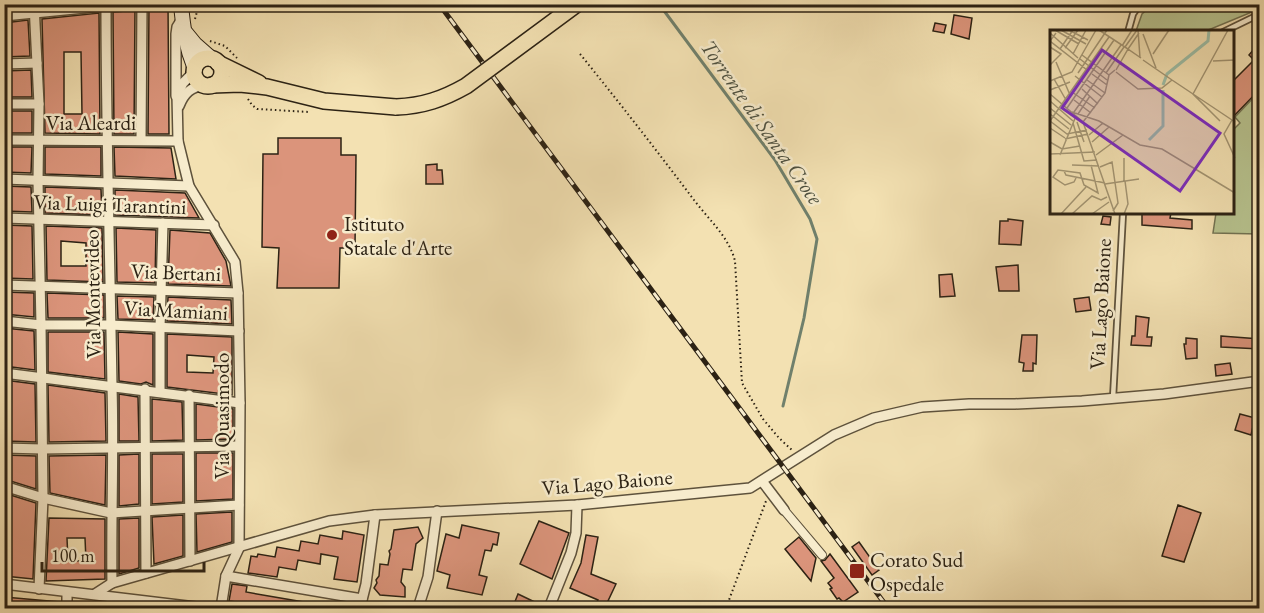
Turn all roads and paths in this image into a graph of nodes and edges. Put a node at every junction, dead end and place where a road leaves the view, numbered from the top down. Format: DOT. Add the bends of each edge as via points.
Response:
graph roads {
  1 [pos="125,4"];
  2 [pos="142,4"];
  3 [pos="577,4"];
  4 [pos="1140,4"];
  5 [pos="106,5"];
  6 [pos="34,9"];
  7 [pos="1260,14"];
  8 [pos="4,16"];
  9 [pos="182,17"];
  10 [pos="1129,30"];
  11 [pos="1227,30"];
  12 [pos="580,54"];
  13 [pos="215,61"];
  14 [pos="37,63"];
  15 [pos="4,64"];
  16 [pos="195,70"];
  17 [pos="208,85"];
  18 [pos="267,87"];
  19 [pos="4,104"];
  20 [pos="39,104"];
  21 [pos="177,106"];
  22 [pos="4,140"];
  23 [pos="39,140"];
  24 [pos="106,140"];
  25 [pos="141,140"];
  26 [pos="178,141"];
  27 [pos="4,179"];
  28 [pos="38,181"];
  29 [pos="107,183"];
  30 [pos="189,186"];
  31 [pos="1123,214"];
  32 [pos="4,218"];
  33 [pos="39,219"];
  34 [pos="109,221"];
  35 [pos="163,223"];
  36 [pos="214,225"];
  37 [pos="4,285"];
  38 [pos="40,285"];
  39 [pos="110,288"];
  40 [pos="160,290"];
  41 [pos="238,293"];
  42 [pos="4,321"];
  43 [pos="41,325"];
  44 [pos="110,325"];
  45 [pos="160,327"];
  46 [pos="239,331"];
  47 [pos="4,373"];
  48 [pos="42,378"];
  49 [pos="1260,381"];
  50 [pos="112,386"];
  51 [pos="146,389"];
  52 [pos="160,392"];
  53 [pos="189,395"];
  54 [pos="1113,398"];
  55 [pos="240,403"];
  56 [pos="239,446"];
  57 [pos="189,447"];
  58 [pos="4,448"];
  59 [pos="113,448"];
  60 [pos="146,448"];
  61 [pos="42,449"];
  62 [pos="799,456"];
  63 [pos="762,481"];
  64 [pos="4,486"];
  65 [pos="769,492"];
  66 [pos="43,498"];
  67 [pos="239,505"];
  68 [pos="577,505"];
  69 [pos="190,508"];
  70 [pos="784,510"];
  71 [pos="146,511"];
  72 [pos="437,511"];
  73 [pos="111,513"];
  74 [pos="375,515"];
  75 [pos="239,548"];
  76 [pos="822,555"];
  77 [pos="190,561"];
  78 [pos="146,573"];
  79 [pos="226,576"];
  80 [pos="112,582"];
  81 [pos="4,584"];
  82 [pos="39,589"];
  83 [pos="67,592"];
  84 [pos="95,594"];
  85 [pos="139,604"];
  86 [pos="361,604"];
  87 [pos="198,608"];
  88 [pos="67,609"];
  89 [pos="221,609"];
  90 [pos="418,609"];
  91 [pos="549,609"];
  92 [pos="726,609"];
  1 -- 5 [label="street"];
  2 -- 25 [label="street"];
  3 -- 18 [label="main road, bridge" via="459,90 429,104 396,107 324,101"];
  4 -- 10 [label="lane"];
  5 -- 6 [label="street"];
  5 -- 24 [label="street, Via Montevideo"];
  6 -- 8 [label="street"];
  6 -- 14 [label="street"];
  7 -- 11 [label="lane"];
  9 -- 13 [label="main road" via="195,44"];
  9 -- 16 [label="main road"];
  9 -- 21 [label="street, Via Quasimodo" via="176,34"];
  12 -- 62 [label="path" via="731,245 742,382 763,419"];
  13 -- 16 [label="main road" via="201,60"];
  13 -- 17 [label="main road" via="221,67 221,77"];
  13 -- 18 [label="main road"];
  14 -- 15 [label="street"];
  14 -- 20 [label="street"];
  16 -- 17 [label="main road" via="196,80"];
  16 -- 21 [label="street" via="183,83"];
  17 -- 18 [label="main road"];
  17 -- 21 [label="street" via="189,90"];
  19 -- 20 [label="street"];
  20 -- 23 [label="street"];
  21 -- 26 [label="street, Via Quasimodo"];
  22 -- 23 [label="street, Via Aleardi"];
  23 -- 24 [label="street, Via Aleardi"];
  23 -- 28 [label="street"];
  24 -- 25 [label="street, Via Aleardi"];
  24 -- 29 [label="street, Via Montevideo"];
  25 -- 26 [label="street, Via Aleardi"];
  26 -- 30 [label="street, Via Quasimodo"];
  27 -- 28 [label="street"];
  28 -- 29 [label="street"];
  28 -- 33 [label="street"];
  29 -- 30 [label="street"];
  29 -- 34 [label="street, Via Montevideo"];
  30 -- 36 [label="street, Via Quasimodo"];
  31 -- 54 [label="lane, Via Lago Baione"];
  32 -- 33 [label="street, Via Luigi Tarantini"];
  33 -- 34 [label="street, Via Luigi Tarantini"];
  33 -- 38 [label="street"];
  34 -- 35 [label="street, Via Luigi Tarantini"];
  34 -- 39 [label="street, Via Montevideo"];
  35 -- 36 [label="street, Via Luigi Tarantini"];
  35 -- 40 [label="street"];
  36 -- 41 [label="street, Via Quasimodo" via="235,262"];
  37 -- 38 [label="street, Via Bertani"];
  38 -- 39 [label="street, Via Bertani"];
  38 -- 43 [label="street"];
  39 -- 40 [label="street, Via Bertani"];
  39 -- 44 [label="street, Via Montevideo"];
  40 -- 41 [label="street, Via Bertani"];
  40 -- 45 [label="street"];
  41 -- 46 [label="street, Via Quasimodo"];
  42 -- 43 [label="street, Via Mamiani"];
  43 -- 44 [label="street, Via Mamiani"];
  43 -- 48 [label="street"];
  44 -- 45 [label="street, Via Mamiani"];
  44 -- 50 [label="street, Via Montevideo"];
  45 -- 46 [label="street, Via Mamiani"];
  45 -- 52 [label="street"];
  46 -- 55 [label="street, Via Quasimodo"];
  47 -- 48 [label="street"];
  48 -- 50 [label="street"];
  48 -- 61 [label="street"];
  49 -- 54 [label="street, Via Lago Baione"];
  50 -- 51 [label="street"];
  50 -- 59 [label="street, Via Montevideo"];
  51 -- 52 [label="street"];
  51 -- 60 [label="street"];
  52 -- 53 [label="street"];
  53 -- 55 [label="street"];
  53 -- 57 [label="street"];
  54 -- 62 [label="street, Via Lago Baione" via="922,407 874,418"];
  55 -- 56 [label="street, Via Quasimodo"];
  56 -- 57 [label="street"];
  56 -- 67 [label="street, Via Quasimodo"];
  57 -- 60 [label="street"];
  57 -- 69 [label="street"];
  58 -- 61 [label="street"];
  59 -- 60 [label="street"];
  59 -- 61 [label="street"];
  59 -- 73 [label="street, Via Montevideo"];
  60 -- 71 [label="street"];
  61 -- 66 [label="street"];
  62 -- 63 [label="street, Via Lago Baione"];
  63 -- 65 [label="street"];
  63 -- 68 [label="street, Via Lago Baione" via="750,488"];
  64 -- 66 [label="street"];
  65 -- 70 [label="street"];
  65 -- 92 [label="path"];
  66 -- 73 [label="street"];
  66 -- 82 [label="street"];
  67 -- 69 [label="street"];
  67 -- 75 [label="street, Via Quasimodo"];
  68 -- 72 [label="street, Via Lago Baione"];
  68 -- 91 [label="street" via="571,554"];
  69 -- 71 [label="street"];
  69 -- 77 [label="street"];
  70 -- 76 [label="street"];
  71 -- 73 [label="street"];
  71 -- 78 [label="street"];
  72 -- 74 [label="street, Via Lago Baione"];
  72 -- 90 [label="street" via="428,578"];
  73 -- 80 [label="street, Via Montevideo"];
  74 -- 75 [label="street, Via Lago Baione" via="329,521"];
  74 -- 86 [label="street"];
  75 -- 77 [label="street, Via Lago Baione"];
  75 -- 79 [label="street, Via Quasimodo"];
  77 -- 78 [label="street, Via Lago Baione"];
  78 -- 80 [label="street, Via Lago Baione"];
  79 -- 86 [label="street"];
  79 -- 89 [label="street, Via Quasimodo"];
  80 -- 84 [label="street, Via Lago Baione"];
  81 -- 82 [label="street"];
  82 -- 83 [label="street"];
  83 -- 84 [label="street"];
  83 -- 88 [label="street"];
  84 -- 85 [label="street"];
  85 -- 87 [label="street"];
}
